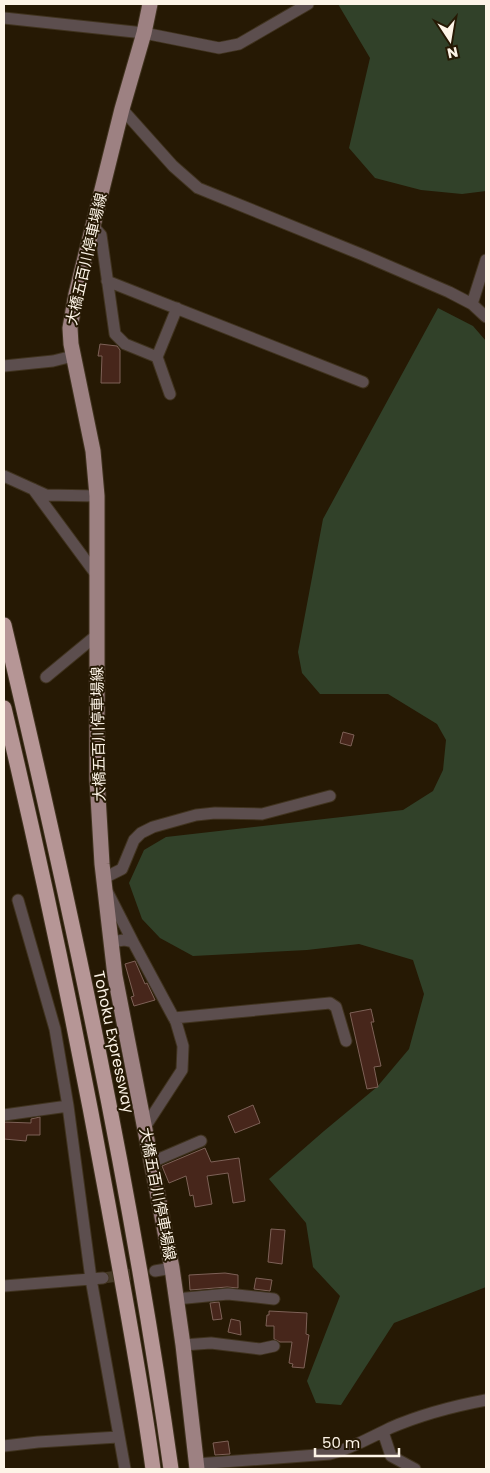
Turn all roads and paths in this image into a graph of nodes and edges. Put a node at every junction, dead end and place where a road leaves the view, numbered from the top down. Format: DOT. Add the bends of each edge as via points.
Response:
graph roads {
  1 [pos="150,4"];
  2 [pos="308,4"];
  3 [pos="4,18"];
  4 [pos="144,33"];
  5 [pos="122,109"];
  6 [pos="93,226"];
  7 [pos="486,260"];
  8 [pos="107,281"];
  9 [pos="472,304"];
  10 [pos="177,308"];
  11 [pos="486,317"];
  12 [pos="73,356"];
  13 [pos="157,357"];
  14 [pos="4,366"];
  15 [pos="363,382"];
  16 [pos="170,394"];
  17 [pos="4,475"];
  18 [pos="33,489"];
  19 [pos="97,496"];
  20 [pos="98,577"];
  21 [pos="4,625"];
  22 [pos="98,634"];
  23 [pos="46,677"];
  24 [pos="4,708"];
  25 [pos="330,796"];
  26 [pos="104,883"];
  27 [pos="18,900"];
  28 [pos="111,942"];
  29 [pos="133,942"];
  30 [pos="174,1018"];
  31 [pos="346,1041"];
  32 [pos="68,1106"];
  33 [pos="4,1115"];
  34 [pos="145,1127"];
  35 [pos="202,1141"];
  36 [pos="152,1162"];
  37 [pos="172,1268"];
  38 [pos="155,1270"];
  39 [pos="97,1278"];
  40 [pos="4,1286"];
  41 [pos="274,1298"];
  42 [pos="176,1299"];
  43 [pos="183,1345"];
  44 [pos="274,1346"];
  45 [pos="486,1400"];
  46 [pos="383,1432"];
  47 [pos="118,1437"];
  48 [pos="4,1446"];
  49 [pos="197,1466"];
  50 [pos="125,1469"];
  51 [pos="152,1469"];
  52 [pos="172,1469"];
  53 [pos="415,1469"];
  1 -- 4 [label="main road, 大橋五百川停車場線"];
  2 -- 4 [label="street" via="228,48"];
  3 -- 4 [label="street"];
  4 -- 5 [label="main road, 大橋五百川停車場線"];
  5 -- 6 [label="main road, 大橋五百川停車場線"];
  5 -- 9 [label="street" via="173,166 198,188 363,255"];
  6 -- 8 [label="street" via="101,235"];
  6 -- 12 [label="main road, 大橋五百川停車場線" via="70,328"];
  7 -- 9 [label="street"];
  8 -- 10 [label="street"];
  8 -- 13 [label="street" via="115,334 125,344"];
  9 -- 11 [label="street"];
  10 -- 13 [label="street"];
  10 -- 15 [label="street"];
  12 -- 14 [label="street"];
  12 -- 19 [label="main road, 大橋五百川停車場線" via="93,450"];
  13 -- 16 [label="street"];
  17 -- 18 [label="street"];
  18 -- 19 [label="street" via="46,495"];
  18 -- 20 [label="street"];
  19 -- 20 [label="main road, 大橋五百川停車場線"];
  20 -- 22 [label="main road, 大橋五百川停車場線"];
  21 -- 52 [label="highway, Tohoku Expressway" via="112,1117"];
  22 -- 23 [label="street"];
  22 -- 26 [label="main road, 大橋五百川停車場線" via="97,765"];
  24 -- 51 [label="highway" via="93,1120"];
  25 -- 26 [label="street" via="262,814 196,815 153,827 134,840 122,869"];
  26 -- 28 [label="main road, 大橋五百川停車場線"];
  26 -- 29 [label="street"];
  27 -- 32 [label="street" via="54,1029"];
  28 -- 29 [label="street"];
  28 -- 34 [label="main road, 大橋五百川停車場線"];
  29 -- 30 [label="street"];
  30 -- 31 [label="street" via="330,1003 336,1007"];
  30 -- 34 [label="street" via="183,1046 182,1070"];
  32 -- 33 [label="street"];
  32 -- 39 [label="street"];
  34 -- 36 [label="main road, 大橋五百川停車場線"];
  35 -- 36 [label="street"];
  36 -- 37 [label="main road, 大橋五百川停車場線"];
  37 -- 38 [label="street"];
  37 -- 42 [label="main road, 大橋五百川停車場線"];
  39 -- 40 [label="street"];
  39 -- 47 [label="street"];
  41 -- 42 [label="street" via="228,1294"];
  42 -- 43 [label="main road, 大橋五百川停車場線"];
  43 -- 44 [label="street" via="211,1342 260,1349"];
  43 -- 49 [label="main road, 大橋五百川停車場線"];
  45 -- 46 [label="street" via="422,1416"];
  46 -- 49 [label="street" via="330,1454"];
  46 -- 53 [label="street" via="391,1456"];
  47 -- 48 [label="street"];
  47 -- 50 [label="street"];
}
